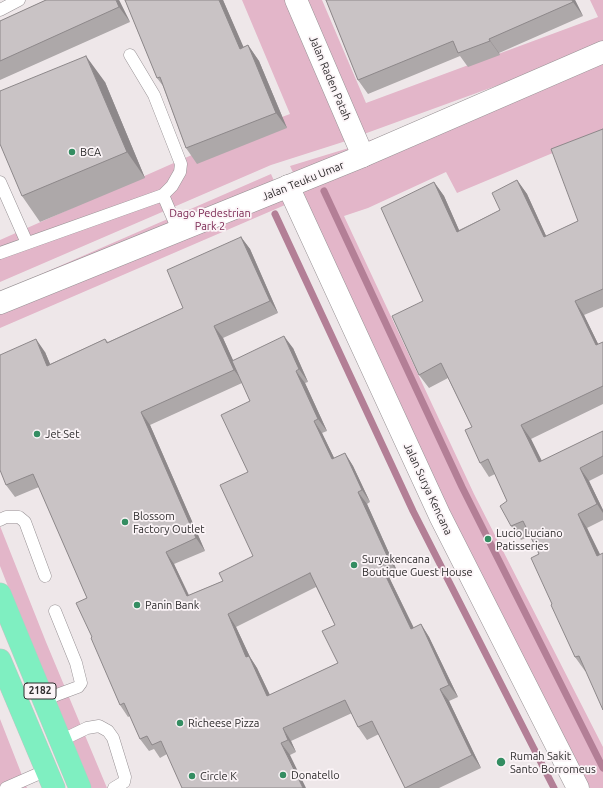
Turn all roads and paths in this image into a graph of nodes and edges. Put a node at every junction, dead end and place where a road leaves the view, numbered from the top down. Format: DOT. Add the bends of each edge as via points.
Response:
graph roads {
  1 [pos="19,0"];
  2 [pos="296,0"];
  3 [pos="0,10"];
  4 [pos="603,52"];
  5 [pos="130,55"];
  6 [pos="363,156"];
  7 [pos="0,182"];
  8 [pos="288,186"];
  9 [pos="163,195"];
  10 [pos="178,230"];
  11 [pos="27,243"];
  12 [pos="0,253"];
  13 [pos="0,303"];
  14 [pos="0,520"];
  15 [pos="45,576"];
  16 [pos="0,594"];
  17 [pos="55,611"];
  18 [pos="2,672"];
  19 [pos="43,700"];
  20 [pos="60,741"];
  21 [pos="51,779"];
  22 [pos="6,788"];
  23 [pos="80,788"];
  24 [pos="114,788"];
  25 [pos="578,788"];
  1 -- 3 [label="lane"];
  2 -- 6 [label="street, Jalan Raden Patah"];
  4 -- 6 [label="street, Jalan Teuku Umar"];
  5 -- 9 [label="lane" via="154,95 181,164 180,172 172,186"];
  6 -- 8 [label="street, Jalan Teuku Umar"];
  7 -- 11 [label="lane"];
  8 -- 10 [label="street, Jalan Teuku Umar"];
  8 -- 25 [label="street, Jalan Surya Kencana" via="440,516"];
  9 -- 10 [label="lane"];
  9 -- 11 [label="lane"];
  10 -- 13 [label="street, Jalan Teuku Umar"];
  11 -- 12 [label="lane"];
  14 -- 15 [label="lane" via="19,516 24,522"];
  16 -- 19 [label="main road, 2182"];
  17 -- 19 [label="lane" via="76,663 81,683 78,687"];
  18 -- 21 [label="main road, 2182"];
  19 -- 20 [label="main road, 2182"];
  20 -- 23 [label="main road, 2182"];
  20 -- 24 [label="lane" via="87,728 99,726 108,731 113,738 126,776 124,782"];
  21 -- 22 [label="lane"];
}
